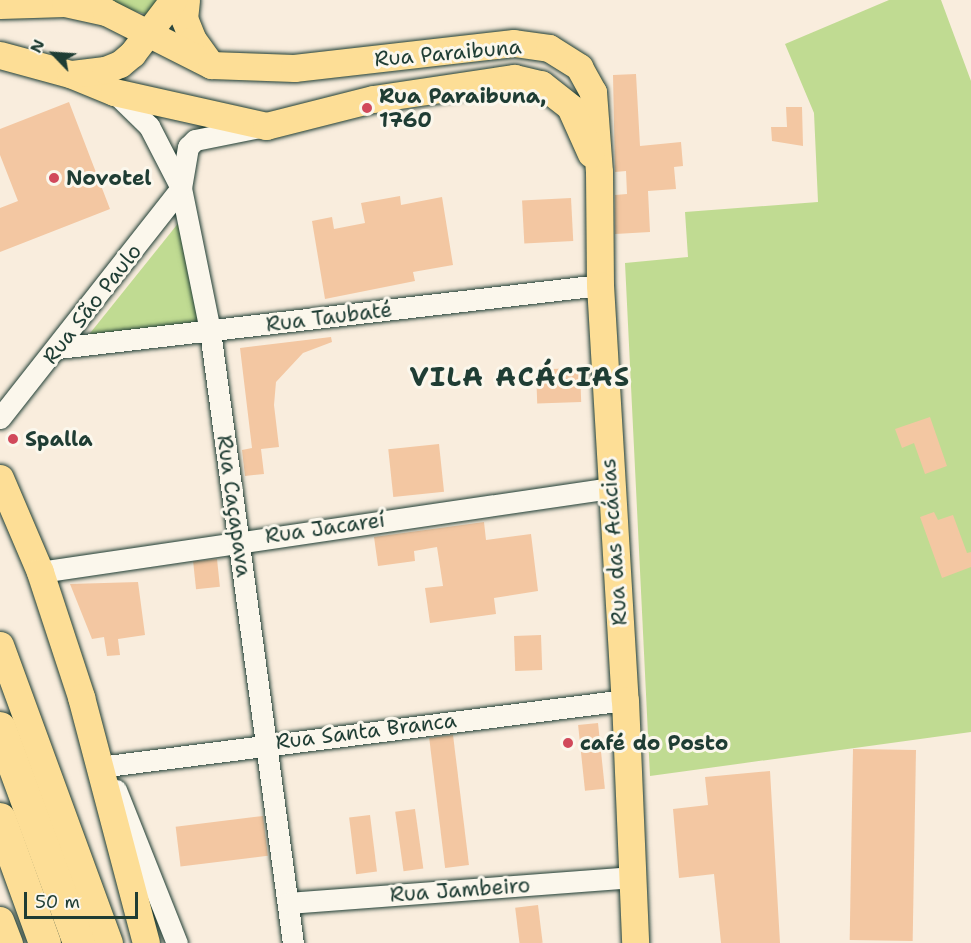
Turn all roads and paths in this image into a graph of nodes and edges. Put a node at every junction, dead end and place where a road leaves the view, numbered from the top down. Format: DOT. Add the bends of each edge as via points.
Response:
graph roads {
  1 [pos="173,0"];
  2 [pos="186,0"];
  3 [pos="8,3"];
  4 [pos="148,32"];
  5 [pos="0,54"];
  6 [pos="211,65"];
  7 [pos="70,74"];
  8 [pos="114,92"];
  9 [pos="266,126"];
  10 [pos="599,172"];
  11 [pos="181,188"];
  12 [pos="600,285"];
  13 [pos="210,331"];
  14 [pos="58,348"];
  15 [pos="0,418"];
  16 [pos="0,478"];
  17 [pos="610,488"];
  18 [pos="239,540"];
  19 [pos="40,572"];
  20 [pos="0,645"];
  21 [pos="81,697"];
  22 [pos="625,700"];
  23 [pos="0,728"];
  24 [pos="266,742"];
  25 [pos="106,766"];
  26 [pos="0,819"];
  27 [pos="633,877"];
  28 [pos="288,903"];
  29 [pos="634,913"];
  30 [pos="0,920"];
  31 [pos="9,943"];
  32 [pos="45,943"];
  33 [pos="79,943"];
  34 [pos="109,943"];
  35 [pos="146,943"];
  36 [pos="177,943"];
  37 [pos="292,943"];
  38 [pos="635,943"];
  39 [pos="650,943"];
  1 -- 4 [label="main road"];
  2 -- 6 [label="main road" via="184,18 192,40"];
  3 -- 4 [label="main road, Rua Paraibuna" via="65,3 106,12"];
  4 -- 6 [label="main road, Rua Paraibuna"];
  4 -- 7 [label="main road" via="120,64"];
  5 -- 7 [label="main road, Rua Paraibuna"];
  6 -- 10 [label="main road, Rua Paraibuna" via="294,68 514,43 549,48 579,68 593,92"];
  7 -- 8 [label="main road, Rua Paraibuna"];
  8 -- 9 [label="main road, Rua Paraibuna"];
  8 -- 11 [label="street, Rua Caçapava" via="150,126"];
  9 -- 10 [label="main road, Rua Paraibuna" via="373,99 514,78 541,84 570,107"];
  9 -- 11 [label="street, Rua Paraibuna" via="195,140 188,147"];
  10 -- 12 [label="main road, Rua das Acácias"];
  11 -- 13 [label="street, Rua Caçapava"];
  11 -- 14 [label="street, Rua São Paulo"];
  12 -- 13 [label="street, Rua Taubaté"];
  12 -- 17 [label="main road, Rua das Acácias"];
  13 -- 14 [label="street, Rua Taubaté"];
  13 -- 18 [label="street, Rua Caçapava"];
  14 -- 15 [label="street, Rua São Paulo"];
  16 -- 19 [label="main road"];
  17 -- 18 [label="street, Rua Jacareí"];
  17 -- 22 [label="main road, Rua das Acácias"];
  18 -- 19 [label="street, Rua Jacareí"];
  18 -- 24 [label="street, Rua Caçapava"];
  19 -- 21 [label="main road"];
  20 -- 34 [label="main road"];
  21 -- 25 [label="street"];
  21 -- 35 [label="main road"];
  22 -- 24 [label="street, Rua Santa Branca"];
  22 -- 27 [label="main road, Rua das Acácias"];
  23 -- 33 [label="highway"];
  24 -- 25 [label="street, Rua Santa Branca"];
  24 -- 28 [label="street, Rua Caçapava"];
  25 -- 36 [label="street"];
  26 -- 32 [label="highway"];
  27 -- 28 [label="street, Rua Jambeiro"];
  27 -- 29 [label="main road, Rua das Acácias"];
  28 -- 37 [label="street, Rua Caçapava"];
  29 -- 38 [label="main road, Rua das Acácias"];
  29 -- 39 [label="main road, Rua das Acácias"];
  30 -- 31 [label="main road"];
}
